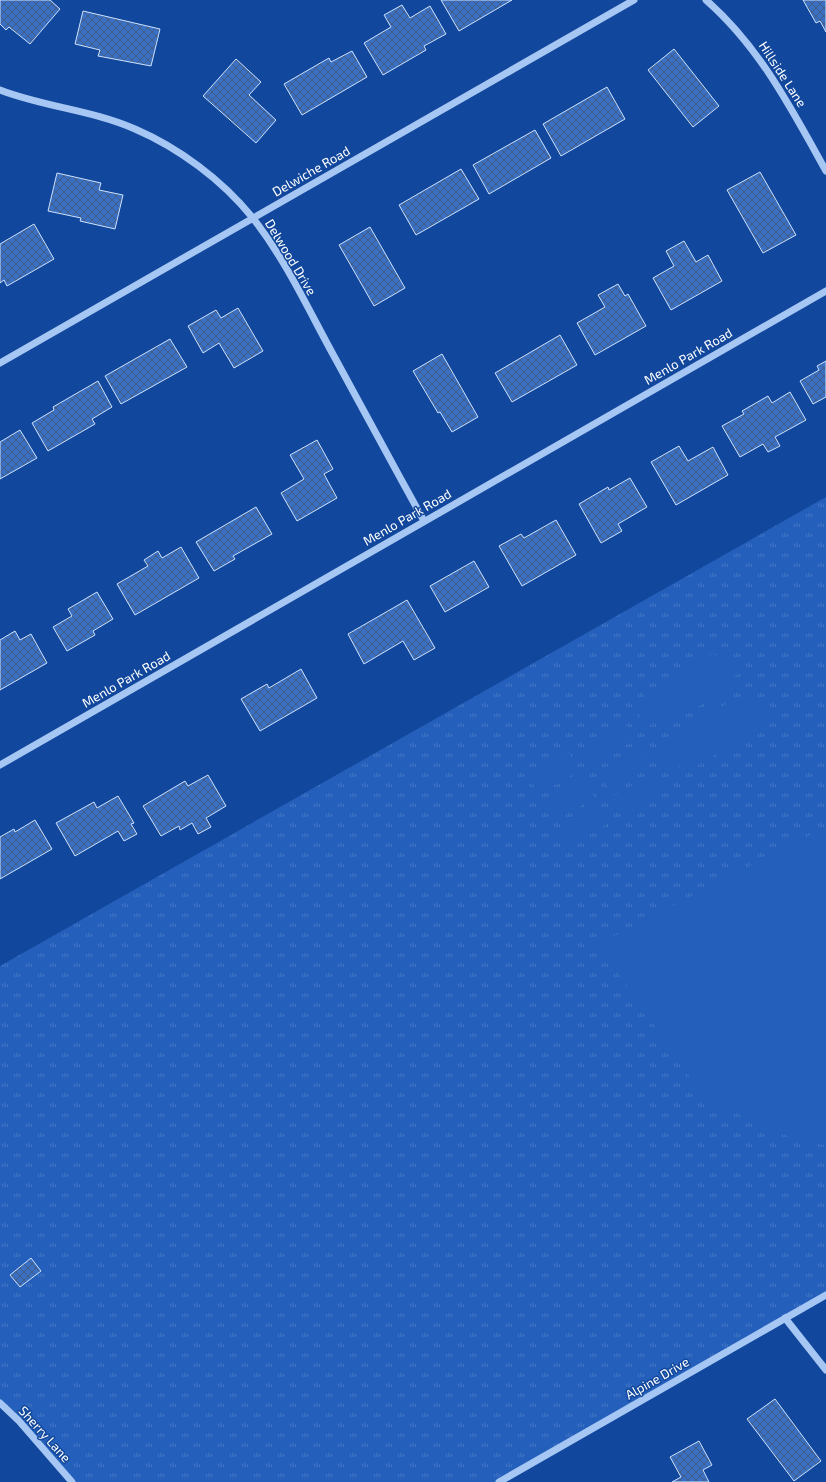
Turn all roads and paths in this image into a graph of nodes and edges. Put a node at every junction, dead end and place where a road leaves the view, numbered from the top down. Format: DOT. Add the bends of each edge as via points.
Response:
graph roads {
  1 [pos="634,0"];
  2 [pos="706,0"];
  3 [pos="0,90"];
  4 [pos="826,171"];
  5 [pos="252,218"];
  6 [pos="826,291"];
  7 [pos="0,363"];
  8 [pos="424,522"];
  9 [pos="0,765"];
  10 [pos="826,1294"];
  11 [pos="785,1318"];
  12 [pos="826,1370"];
  13 [pos="0,1403"];
  14 [pos="72,1482"];
  15 [pos="499,1482"];
  1 -- 5 [label="street, Delwiche Road"];
  2 -- 4 [label="street, Hillside Lane" via="752,48 782,90"];
  3 -- 5 [label="street, Delwood Drive" via="18,97 94,114 136,129 170,147 202,169 235,198"];
  5 -- 7 [label="street, Delwiche Road"];
  5 -- 8 [label="street, Delwood Drive" via="281,260"];
  6 -- 8 [label="street, Menlo Park Road"];
  8 -- 9 [label="street, Menlo Park Road"];
  10 -- 11 [label="street, Alpine Drive"];
  11 -- 12 [label="street"];
  11 -- 15 [label="street, Alpine Drive"];
  13 -- 14 [label="street, Sherry Lane"];
}
